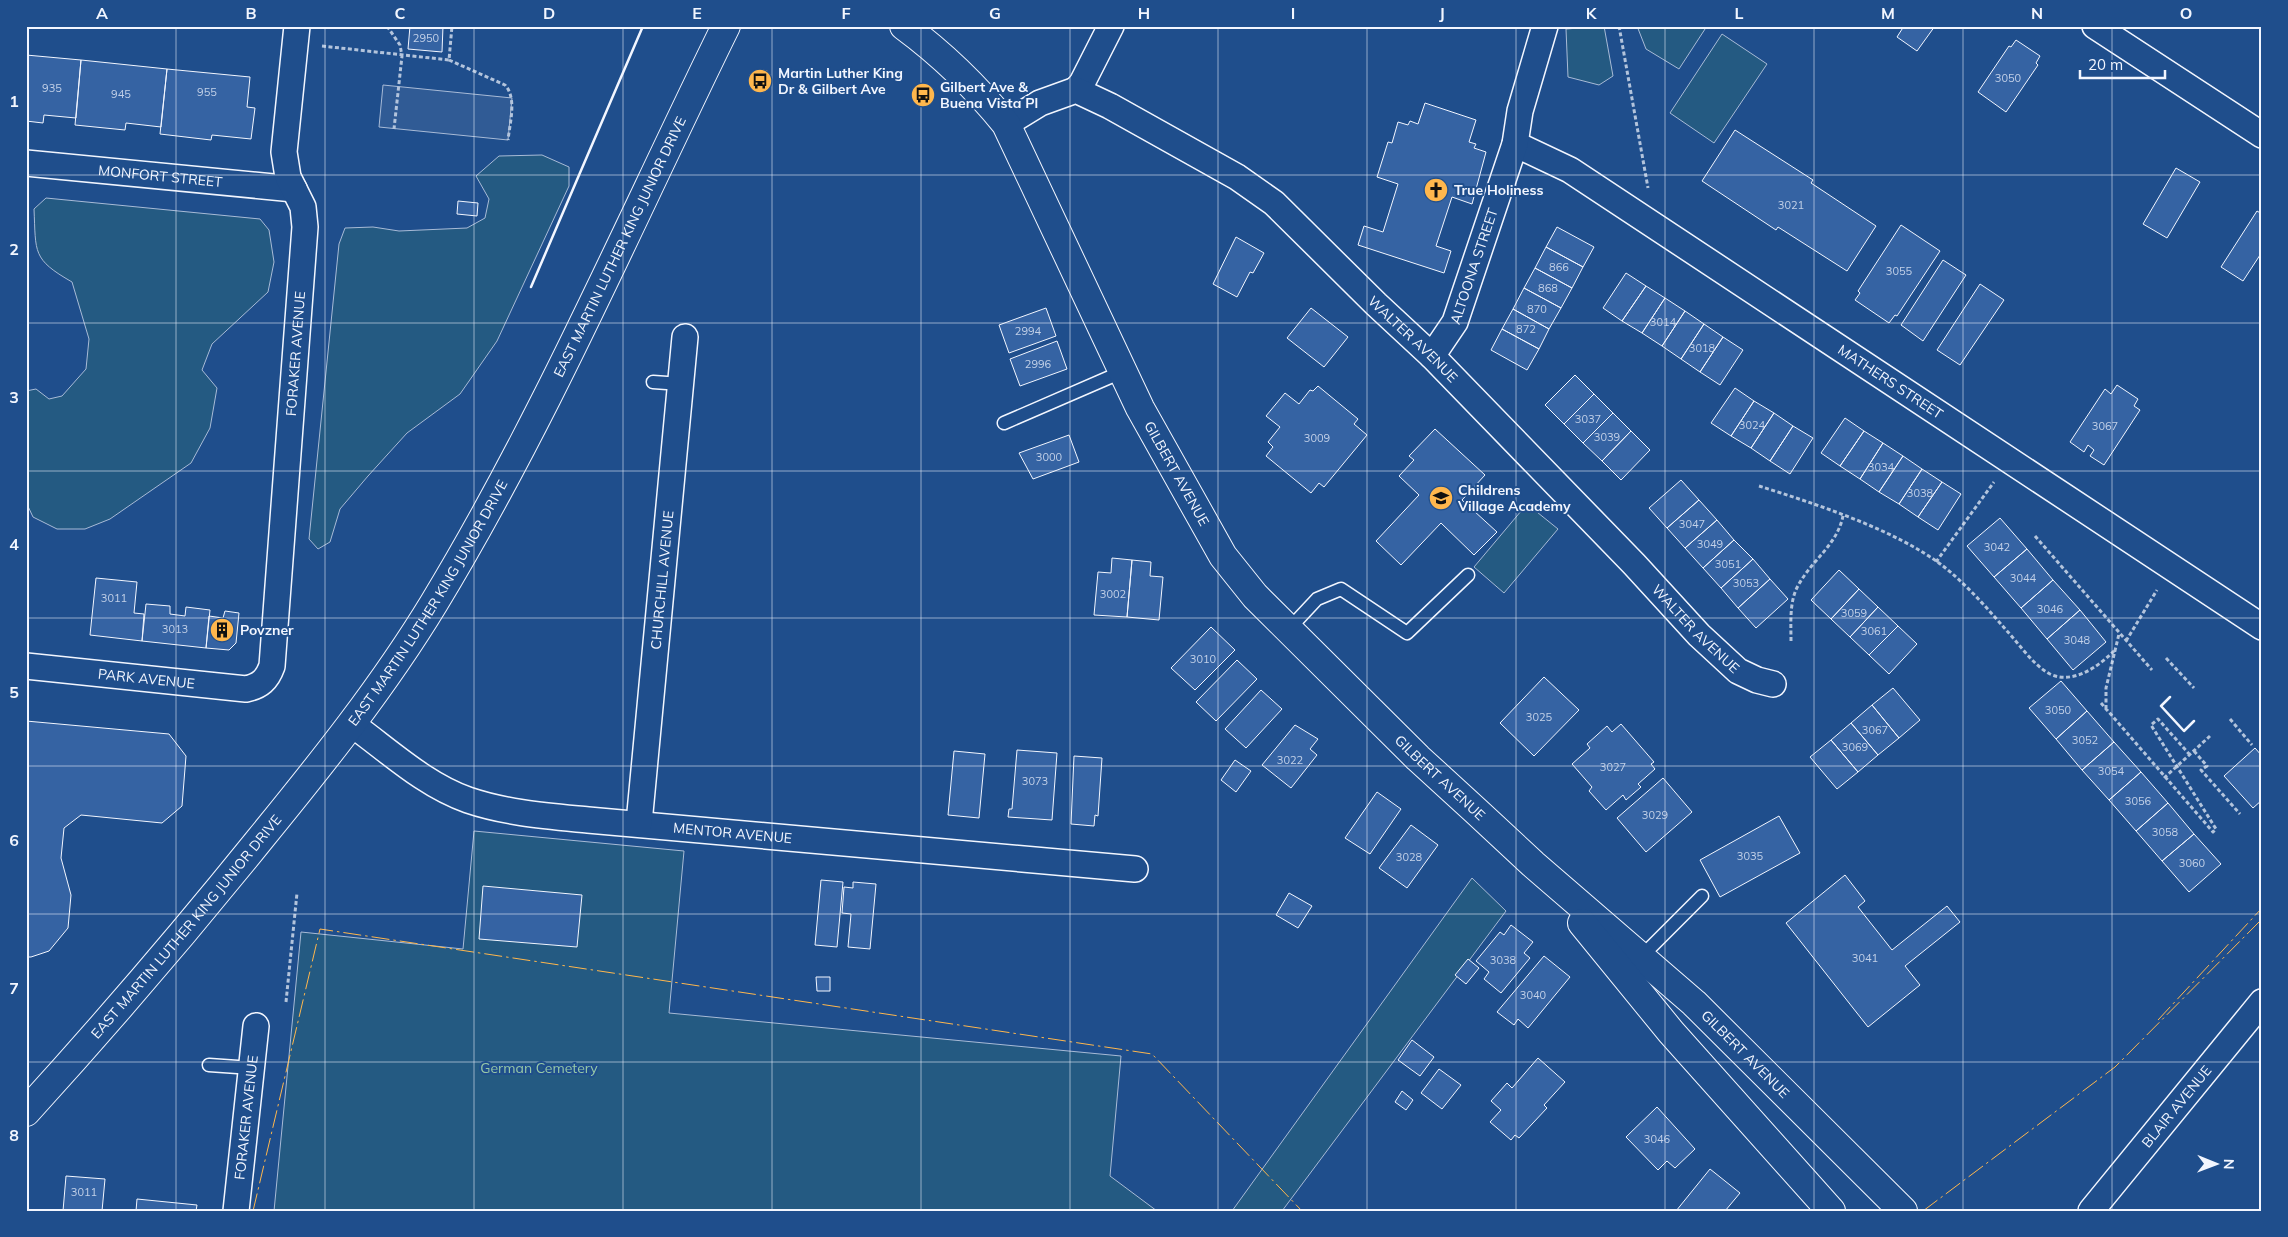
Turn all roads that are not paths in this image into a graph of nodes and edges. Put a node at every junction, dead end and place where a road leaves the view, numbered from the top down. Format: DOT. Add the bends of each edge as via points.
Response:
graph roads {
  1 [pos="297,26"];
  2 [pos="726,26"];
  3 [pos="904,26"];
  4 [pos="1111,26"];
  5 [pos="1545,26"];
  6 [pos="2095,26"];
  7 [pos="1076,90"];
  8 [pos="1006,124"];
  9 [pos="2262,135"];
  10 [pos="1515,144"];
  11 [pos="26,163"];
  12 [pos="294,189"];
  13 [pos="686,337"];
  14 [pos="1432,356"];
  15 [pos="1124,371"];
  16 [pos="653,382"];
  17 [pos="681,384"];
  18 [pos="1004,423"];
  19 [pos="1468,575"];
  20 [pos="2262,627"];
  21 [pos="1288,630"];
  22 [pos="26,666"];
  23 [pos="264,682"];
  24 [pos="1773,684"];
  25 [pos="353,725"];
  26 [pos="639,823"];
  27 [pos="1533,864"];
  28 [pos="1135,868"];
  29 [pos="1702,896"];
  30 [pos="1641,957"];
  31 [pos="2262,1002"];
  32 [pos="256,1026"];
  33 [pos="210,1065"];
  34 [pos="252,1068"];
  35 [pos="27,1110"];
  36 [pos="236,1211"];
  37 [pos="1831,1211"];
  38 [pos="1903,1211"];
  39 [pos="2091,1211"];
  1 -- 12 [label="street, FORAKER AVENUE" via="284,152 288,177"];
  2 -- 25 [label="main road, EAST MARTIN LUTHER KING JUNIOR DRIVE" via="606,279 498,491 433,605"];
  3 -- 8 [label="main road, GILBERT AVENUE" via="982,94"];
  4 -- 7 [label="street"];
  5 -- 10 [label="street, ALTOONA STREET" via="1520,111"];
  6 -- 9 [label="street"];
  7 -- 8 [label="street" via="1040,103"];
  7 -- 14 [label="street, WALTER AVENUE" via="1237,177 1274,204"];
  8 -- 15 [label="main road, GILBERT AVENUE"];
  10 -- 14 [label="street, ALTOONA STREET" via="1455,322"];
  10 -- 20 [label="street, MATHERS STREET" via="1586,180"];
  11 -- 12 [label="street, MONFORT STREET"];
  12 -- 23 [label="street, FORAKER AVENUE" via="303,207 306,228 272,666"];
  13 -- 17 [label="street, CHURCHILL AVENUE"];
  14 -- 24 [label="street, WALTER AVENUE" via="1699,635 1738,671"];
  15 -- 18 [label="lane"];
  15 -- 21 [label="main road, GILBERT AVENUE" via="1140,408 1223,556 1254,596"];
  16 -- 17 [label="lane"];
  17 -- 26 [label="street, CHURCHILL AVENUE"];
  19 -- 21 [label="lane" via="1407,633 1341,589 1318,599"];
  21 -- 27 [label="main road, GILBERT AVENUE" via="1418,758"];
  22 -- 23 [label="street, PARK AVENUE" via="246,689"];
  25 -- 26 [label="street, MENTOR AVENUE" via="429,781 466,799 531,814"];
  25 -- 35 [label="main road, EAST MARTIN LUTHER KING JUNIOR DRIVE" via="203,910"];
  26 -- 28 [label="street, MENTOR AVENUE"];
  27 -- 30 [label="main road, GILBERT AVENUE"];
  27 -- 37 [label="main road, GILBERT AVENUE" via="1672,1032"];
  29 -- 30 [label="lane"];
  30 -- 38 [label="main road, GILBERT AVENUE" via="1694,1003"];
  31 -- 39 [label="street, BLAIR AVENUE"];
  32 -- 34 [label="street, FORAKER AVENUE"];
  33 -- 34 [label="lane"];
  34 -- 36 [label="street, FORAKER AVENUE"];
}
